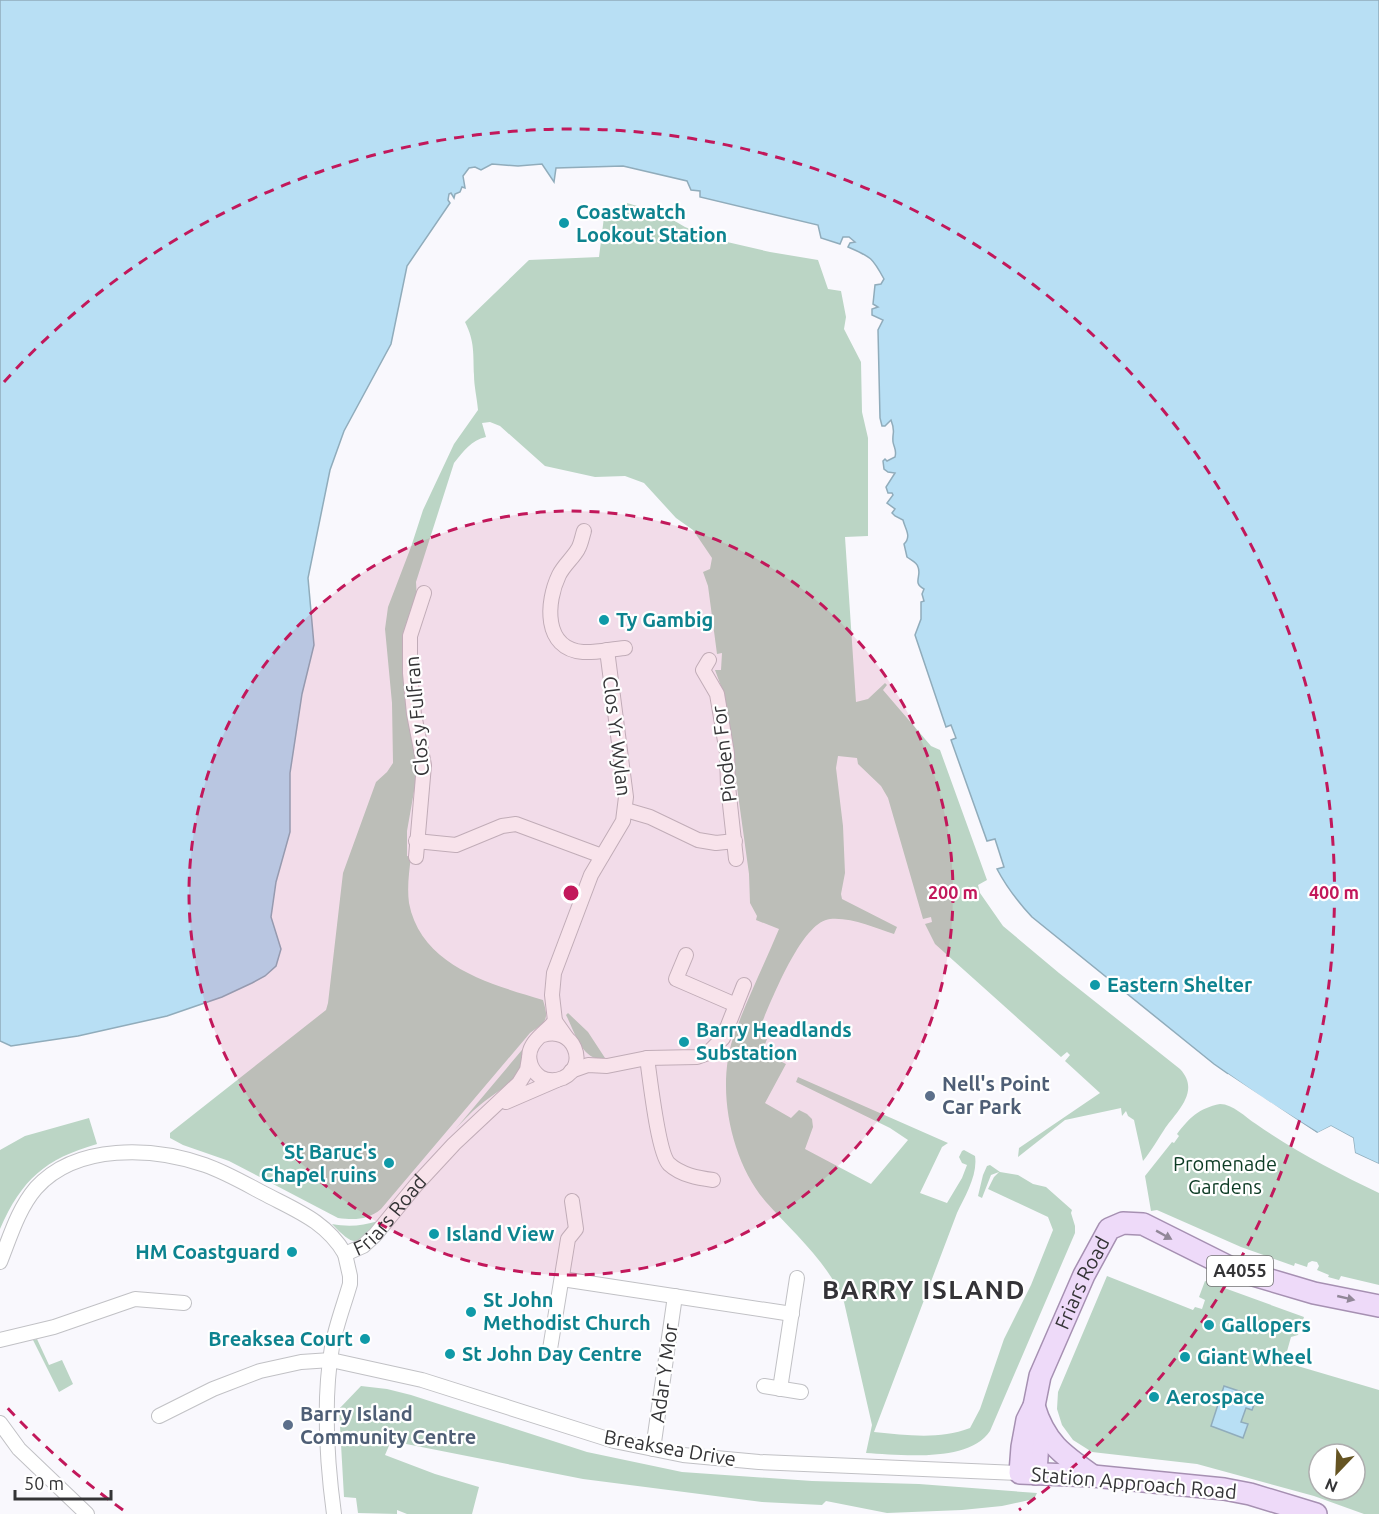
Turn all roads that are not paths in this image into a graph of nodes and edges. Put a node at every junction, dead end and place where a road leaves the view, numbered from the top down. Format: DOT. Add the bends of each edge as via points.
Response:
graph roads {
  1 [pos="584,531"];
  2 [pos="424,593"];
  3 [pos="625,648"];
  4 [pos="607,650"];
  5 [pos="701,667"];
  6 [pos="626,810"];
  7 [pos="416,841"];
  8 [pos="735,841"];
  9 [pos="602,856"];
  10 [pos="416,857"];
  11 [pos="736,860"];
  12 [pos="686,956"];
  13 [pos="744,985"];
  14 [pos="736,1005"];
  15 [pos="555,1021"];
  16 [pos="543,1035"];
  17 [pos="567,1038"];
  18 [pos="576,1054"];
  19 [pos="529,1058"];
  20 [pos="647,1058"];
  21 [pos="588,1065"];
  22 [pos="571,1071"];
  23 [pos="558,1080"];
  24 [pos="488,1112"];
  25 [pos="713,1180"];
  26 [pos="572,1201"];
  27 [pos="345,1254"];
  28 [pos="0,1262"];
  29 [pos="797,1278"];
  30 [pos="562,1279"];
  31 [pos="675,1296"];
  32 [pos="184,1303"];
  33 [pos="1379,1306"];
  34 [pos="792,1314"];
  35 [pos="0,1340"];
  36 [pos="550,1349"];
  37 [pos="331,1360"];
  38 [pos="764,1386"];
  39 [pos="780,1389"];
  40 [pos="801,1392"];
  41 [pos="1036,1414"];
  42 [pos="159,1416"];
  43 [pos="0,1423"];
  44 [pos="653,1449"];
  45 [pos="1028,1474"];
  46 [pos="1093,1476"];
  47 [pos="87,1514"];
  48 [pos="334,1514"];
  49 [pos="1316,1514"];
  1 -- 4 [label="street, Clos Yr Wylan" via="578,550 559,575 549,612 551,629 569,648 583,652"];
  2 -- 7 [label="street, Clos y Fulfran" via="410,636 414,714 424,765"];
  3 -- 4 [label="street, Clos Yr Wylan"];
  4 -- 6 [label="street, Clos Yr Wylan"];
  5 -- 8 [label="street, Pioden For" via="717,694"];
  6 -- 8 [label="street" via="698,840"];
  6 -- 9 [label="street, Clos Yr Wylan"];
  7 -- 9 [label="street" via="456,845 516,824"];
  7 -- 10 [label="street, Clos y Fulfran"];
  8 -- 11 [label="street, Pioden For"];
  9 -- 15 [label="street, Clos Yr Wylan" via="554,973"];
  12 -- 14 [label="street" via="676,979"];
  13 -- 14 [label="street"];
  14 -- 20 [label="street" via="723,1038 708,1053 697,1057"];
  15 -- 16 [label="street"];
  15 -- 17 [label="street"];
  16 -- 17 [label="street"];
  16 -- 19 [label="street" via="533,1044"];
  17 -- 18 [label="street"];
  18 -- 21 [label="street"];
  18 -- 22 [label="street"];
  19 -- 23 [label="street" via="532,1069 541,1077"];
  19 -- 24 [label="street, Friars Road" via="522,1080"];
  20 -- 21 [label="street" via="607,1066"];
  20 -- 25 [label="street" via="666,1160 693,1177"];
  21 -- 22 [label="street"];
  22 -- 23 [label="street"];
  23 -- 24 [label="street, Friars Road"];
  24 -- 27 [label="street, Friars Road" via="429,1170 375,1235"];
  26 -- 30 [label="street" via="576,1229 568,1239"];
  27 -- 28 [label="street" via="338,1240 321,1225 224,1173 174,1156 122,1153 79,1161 43,1182 24,1205"];
  27 -- 37 [label="street, Friars Road" via="350,1284"];
  29 -- 34 [label="street"];
  30 -- 31 [label="street"];
  30 -- 36 [label="street"];
  31 -- 34 [label="street"];
  31 -- 44 [label="street, Adar Y Mor"];
  32 -- 35 [label="street" via="135,1299 54,1327"];
  41 -- 33 [label="main road, Friars Road / A4055, one-way" via="1040,1376 1084,1275 1109,1229 1124,1223 1143,1224 1233,1269 1314,1293"];
  34 -- 39 [label="street"];
  37 -- 42 [label="street, Breaksea Drive" via="260,1371"];
  37 -- 44 [label="street, Breaksea Drive" via="422,1380 579,1431"];
  37 -- 48 [label="street, Friars Road" via="328,1402"];
  38 -- 39 [label="street"];
  39 -- 40 [label="street"];
  41 -- 45 [label="main road, Friars Road / A4055" via="1025,1429 1022,1447"];
  41 -- 46 [label="main road" via="1050,1442"];
  43 -- 47 [label="street" via="19,1449"];
  44 -- 45 [label="street, Breaksea Drive" via="729,1460"];
  45 -- 46 [label="main road, Station Approach Road"];
  46 -- 49 [label="main road, Station Approach Road" via="1224,1489"];
}
